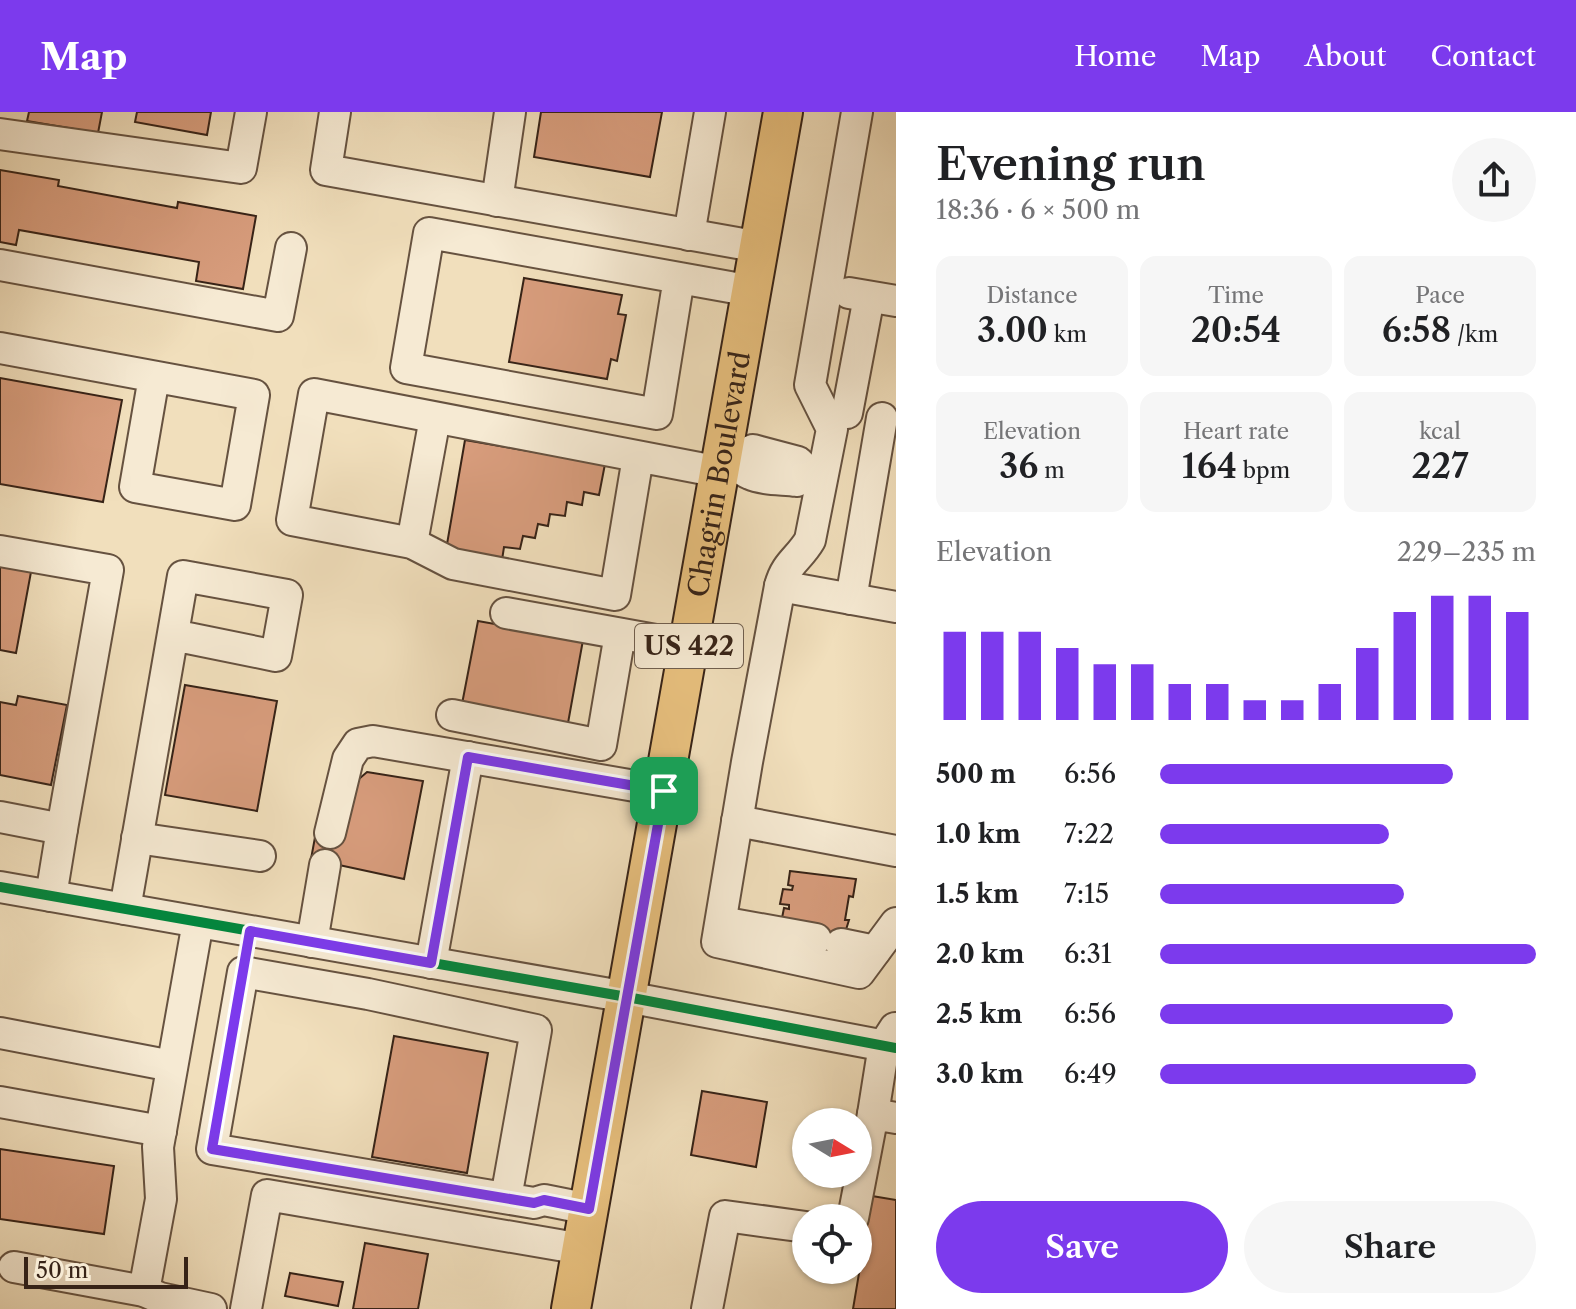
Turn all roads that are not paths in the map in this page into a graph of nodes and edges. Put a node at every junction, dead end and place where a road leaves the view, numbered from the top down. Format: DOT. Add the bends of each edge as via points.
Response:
graph roads {
  1 [pos="251,112"];
  2 [pos="335,112"];
  3 [pos="510,112"];
  4 [pos="710,112"];
  5 [pos="783,112"];
  6 [pos="857,112"];
  7 [pos="0,134"];
  8 [pos="497,201"];
  9 [pos="689,235"];
  10 [pos="760,247"];
  11 [pos="291,248"];
  12 [pos="0,265"];
  13 [pos="679,278"];
  14 [pos="827,289"];
  15 [pos="752,291"];
  16 [pos="882,299"];
  17 [pos="0,348"];
  18 [pos="154,377"];
  19 [pos="836,411"];
  20 [pos="435,418"];
  21 [pos="889,420"];
  22 [pos="638,457"];
  23 [pos="725,462"];
  24 [pos="815,473"];
  25 [pos="412,543"];
  26 [pos="0,551"];
  27 [pos="780,586"];
  28 [pos="851,599"];
  29 [pos="896,607"];
  30 [pos="506,613"];
  31 [pos="620,634"];
  32 [pos="173,635"];
  33 [pos="689,646"];
  34 [pos="452,715"];
  35 [pos="468,757"];
  36 [pos="664,791"];
  37 [pos="0,817"];
  38 [pos="737,821"];
  39 [pos="62,829"];
  40 [pos="330,833"];
  41 [pos="137,838"];
  42 [pos="896,851"];
  43 [pos="260,856"];
  44 [pos="325,865"];
  45 [pos="0,887"];
  46 [pos="51,896"];
  47 [pos="125,909"];
  48 [pos="198,922"];
  49 [pos="721,922"];
  50 [pos="896,923"];
  51 [pos="250,931"];
  52 [pos="312,942"];
  53 [pos="875,951"];
  54 [pos="375,953"];
  55 [pos="431,963"];
  56 [pos="243,972"];
  57 [pos="368,994"];
  58 [pos="627,997"];
  59 [pos="0,1033"];
  60 [pos="892,1040"];
  61 [pos="172,1066"];
  62 [pos="0,1102"];
  63 [pos="884,1116"];
  64 [pos="161,1131"];
  65 [pos="506,1198"];
  66 [pos="857,1204"];
  67 [pos="589,1209"];
  68 [pos="792,1225"];
  69 [pos="582,1249"];
  70 [pos="14,1267"];
  71 [pos="144,1291"];
  72 [pos="211,1309"];
  73 [pos="246,1309"];
  74 [pos="571,1309"];
  75 [pos="707,1309"];
  1 -- 7 [label="street" via="241,168"];
  2 -- 8 [label="street" via="326,170"];
  3 -- 8 [label="street"];
  4 -- 9 [label="street"];
  5 -- 10 [label="main road, Chagrin Boulevard / US 422"];
  6 -- 14 [label="street"];
  8 -- 9 [label="street"];
  9 -- 10 [label="street"];
  10 -- 15 [label="main road, Chagrin Boulevard / US 422"];
  11 -- 12 [label="street" via="278,316"];
  13 -- 13 [label="street" via="429,233 406,368 657,414"];
  13 -- 15 [label="street"];
  14 -- 16 [label="street"];
  14 -- 19 [label="street" via="810,385"];
  15 -- 23 [label="main road, Chagrin Boulevard / US 422"];
  16 -- 19 [label="street"];
  17 -- 18 [label="street"];
  18 -- 18 [label="street" via="254,395 235,505 135,487"];
  19 -- 21 [label="street"];
  19 -- 24 [label="street"];
  20 -- 22 [label="street"];
  20 -- 25 [label="street"];
  20 -- 25 [label="street" via="314,394 292,520"];
  21 -- 28 [label="street"];
  22 -- 23 [label="street"];
  22 -- 25 [label="street" via="615,595 453,564"];
  23 -- 24 [label="street" via="756,476 797,481"];
  23 -- 33 [label="main road, Chagrin Boulevard / US 422"];
  24 -- 27 [label="street" via="810,540 784,569"];
  26 -- 39 [label="street" via="108,570"];
  27 -- 28 [label="street"];
  27 -- 38 [label="street"];
  28 -- 29 [label="street"];
  30 -- 31 [label="street"];
  31 -- 33 [label="street"];
  31 -- 34 [label="street" via="601,745"];
  32 -- 41 [label="street"];
  33 -- 36 [label="main road, Chagrin Boulevard / US 422"];
  35 -- 36 [label="street"];
  35 -- 40 [label="street" via="373,741 358,744 348,759"];
  35 -- 55 [label="street"];
  36 -- 58 [label="main road, Chagrin Boulevard / US 422"];
  37 -- 39 [label="street"];
  38 -- 42 [label="street"];
  38 -- 49 [label="street"];
  39 -- 46 [label="street"];
  41 -- 43 [label="street"];
  41 -- 47 [label="street"];
  44 -- 52 [label="street"];
  45 -- 46 [label="street"];
  46 -- 47 [label="street"];
  47 -- 48 [label="street"];
  48 -- 51 [label="street"];
  48 -- 61 [label="street"];
  49 -- 53 [label="street"];
  49 -- 53 [label="street" via="717,942 859,973"];
  50 -- 53 [label="street"];
  51 -- 52 [label="street"];
  51 -- 56 [label="street"];
  52 -- 54 [label="street"];
  54 -- 55 [label="street"];
  54 -- 57 [label="street"];
  55 -- 58 [label="street"];
  56 -- 57 [label="street"];
  56 -- 65 [label="street" via="212,1149"];
  57 -- 65 [label="street" via="536,1030"];
  58 -- 60 [label="street"];
  58 -- 67 [label="main road, Chagrin Boulevard / US 422"];
  59 -- 61 [label="street"];
  60 -- 63 [label="street"];
  61 -- 64 [label="street"];
  62 -- 64 [label="street"];
  63 -- 66 [label="street"];
  64 -- 71 [label="street" via="161,1199"];
  65 -- 67 [label="street"];
  67 -- 69 [label="main road, Chagrin Boulevard / US 422"];
  68 -- 75 [label="street" via="725,1216"];
  69 -- 73 [label="street" via="267,1195"];
  69 -- 74 [label="main road, Chagrin Boulevard / US 422"];
  70 -- 71 [label="street"];
  71 -- 72 [label="street"];
}
